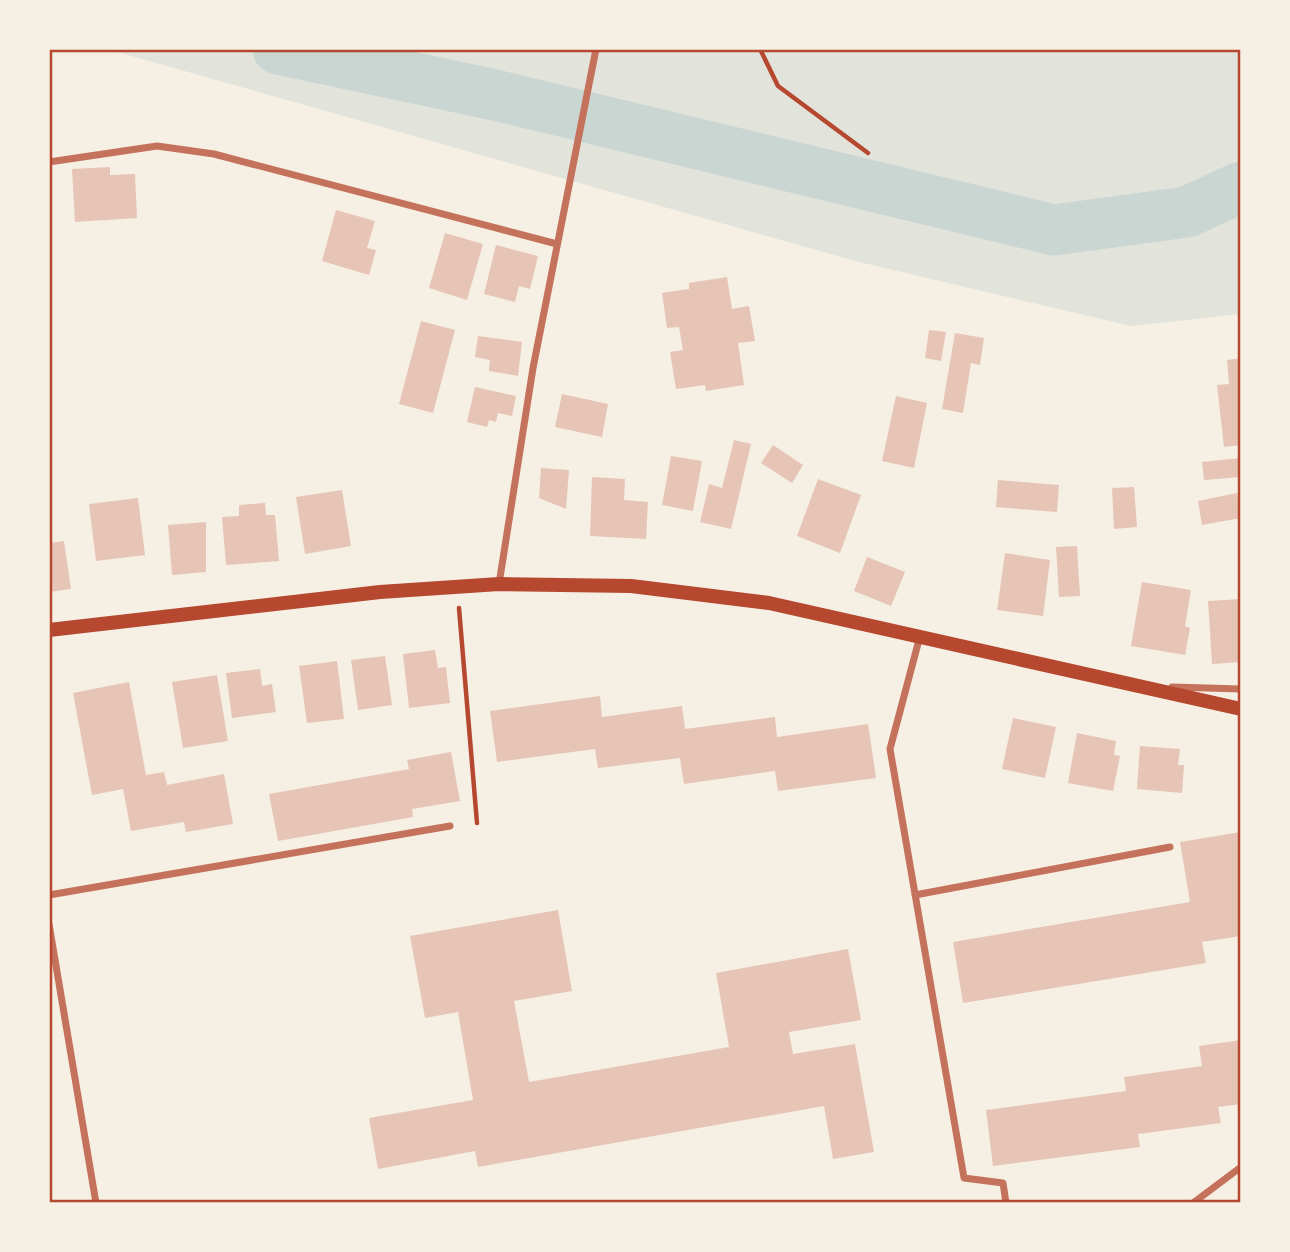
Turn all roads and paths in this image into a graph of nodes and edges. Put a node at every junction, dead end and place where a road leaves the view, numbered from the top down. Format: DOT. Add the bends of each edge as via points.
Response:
graph roads {
  1 [pos="760,49"];
  2 [pos="595,52"];
  3 [pos="868,153"];
  4 [pos="49,162"];
  5 [pos="557,244"];
  6 [pos="499,584"];
  7 [pos="459,606"];
  8 [pos="49,630"];
  9 [pos="920,636"];
  10 [pos="1088,676"];
  11 [pos="1241,689"];
  12 [pos="1241,709"];
  13 [pos="477,823"];
  14 [pos="450,826"];
  15 [pos="1170,847"];
  16 [pos="49,895"];
  17 [pos="915,895"];
  18 [pos="49,924"];
  19 [pos="1241,1167"];
  20 [pos="96,1203"];
  21 [pos="1006,1203"];
  22 [pos="1193,1203"];
  1 -- 3 [label="path" via="778,86"];
  2 -- 5 [label="street"];
  4 -- 5 [label="street" via="157,146 214,154"];
  5 -- 6 [label="street"];
  6 -- 8 [label="main road" via="380,592"];
  6 -- 9 [label="main road" via="659,589 769,603"];
  7 -- 13 [label="path"];
  9 -- 10 [label="main road"];
  9 -- 17 [label="street" via="890,749"];
  10 -- 11 [label="street" via="1154,686"];
  10 -- 12 [label="main road"];
  14 -- 16 [label="street"];
  15 -- 17 [label="street"];
  17 -- 21 [label="street" via="964,1178 1003,1183"];
  18 -- 20 [label="street"];
  19 -- 22 [label="street"];
}
